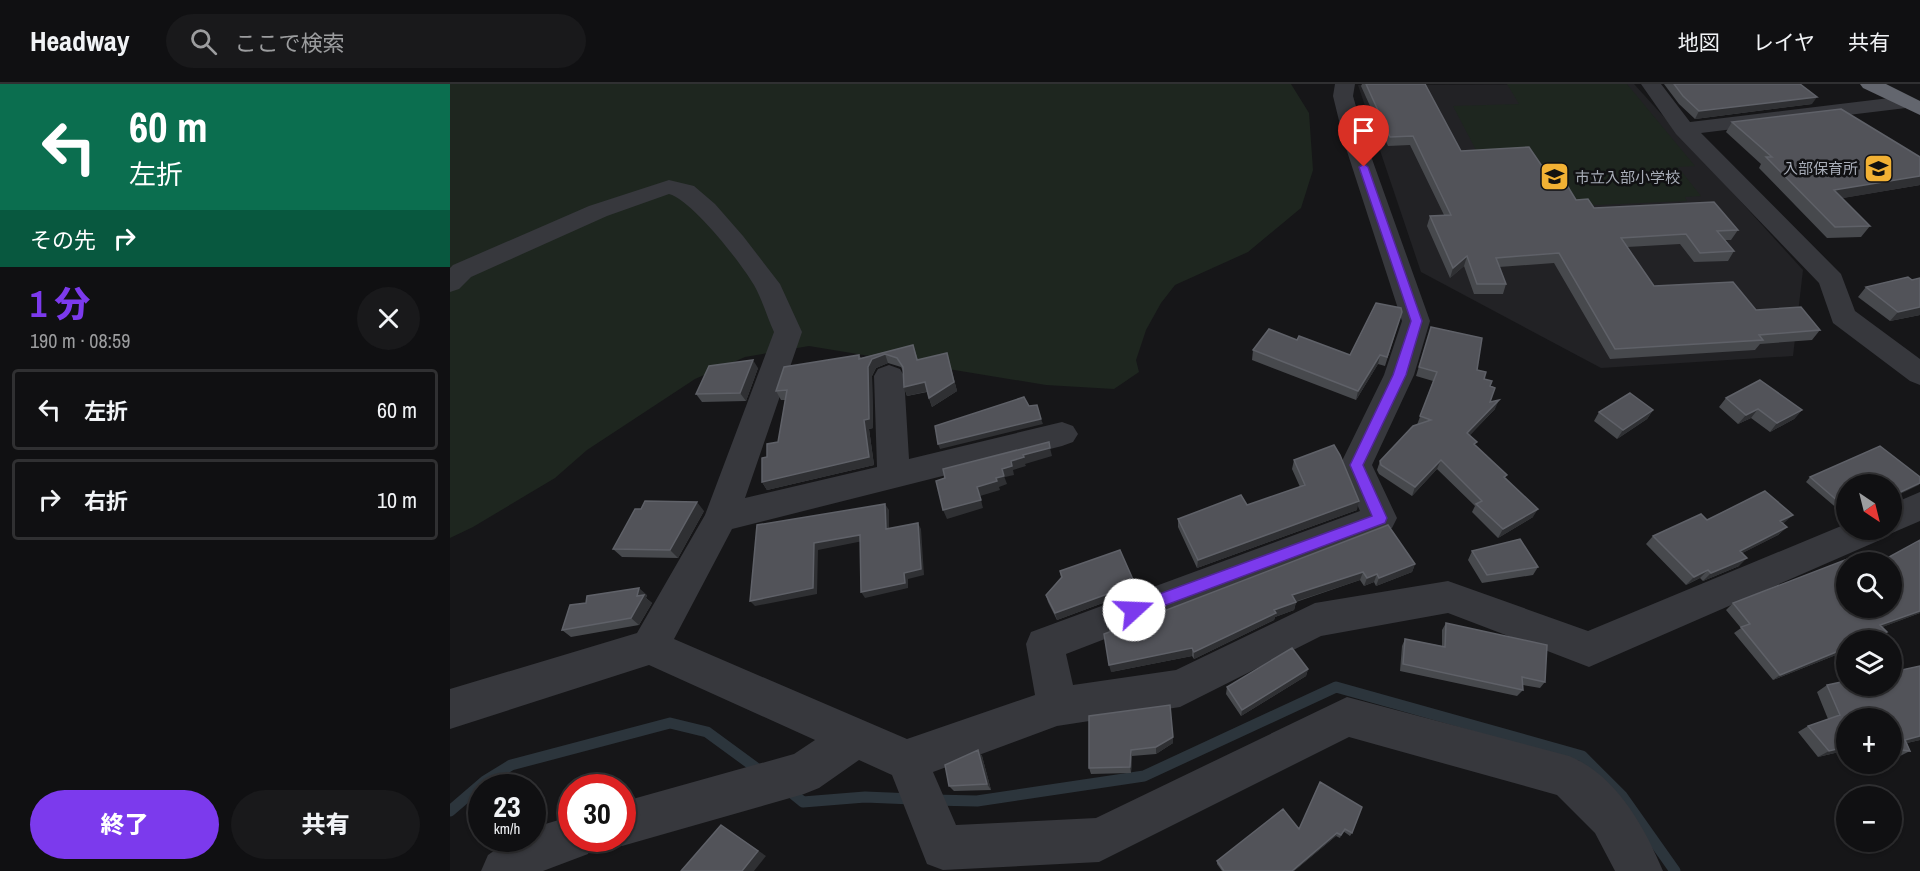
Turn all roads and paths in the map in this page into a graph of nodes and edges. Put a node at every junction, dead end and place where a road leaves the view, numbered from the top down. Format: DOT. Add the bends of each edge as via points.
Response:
graph roads {
  1 [pos="1345,84"];
  2 [pos="1651,84"];
  3 [pos="1870,84"];
  4 [pos="1808,90"];
  5 [pos="1913,105"];
  6 [pos="1837,110"];
  7 [pos="1865,127"];
  8 [pos="1684,129"];
  9 [pos="450,283"];
  10 [pos="1920,374"];
  11 [pos="889,376"];
  12 [pos="1062,434"];
  13 [pos="894,476"];
  14 [pos="1920,506"];
  15 [pos="1902,514"];
  16 [pos="721,518"];
  17 [pos="1845,540"];
  18 [pos="650,647"];
  19 [pos="1057,707"];
  20 [pos="450,709"];
  21 [pos="854,738"];
  22 [pos="913,773"];
  23 [pos="636,820"];
  24 [pos="558,842"];
  25 [pos="504,871"];
  26 [pos="1640,871"];
  1 -- 19 [label="street" via="1343,96 1356,145 1416,321 1400,375 1356,465 1380,518 1045,644"];
  2 -- 8 [label="street"];
  3 -- 5 [label="highway"];
  4 -- 6 [label="street"];
  5 -- 6 [label="street"];
  6 -- 7 [label="street"];
  6 -- 8 [label="street"];
  8 -- 10 [label="street" via="1832,280 1843,316"];
  9 -- 16 [label="street" via="462,271 598,211 647,193 669,188 686,191 706,209 767,284 789,332"];
  11 -- 13 [label="street"];
  12 -- 13 [label="street"];
  13 -- 16 [label="street"];
  14 -- 15 [label="street"];
  16 -- 18 [label="street"];
  17 -- 19 [label="street" via="1589,649 1448,597 1315,620 1180,688"];
  18 -- 20 [label="street"];
  18 -- 21 [label="street"];
  19 -- 22 [label="street"];
  21 -- 22 [label="street"];
  21 -- 23 [label="street" via="804,773"];
  22 -- 26 [label="street" via="943,848 1099,840 1347,717 1569,777 1611,817"];
  24 -- 25 [label="street" via="536,849"];
}
